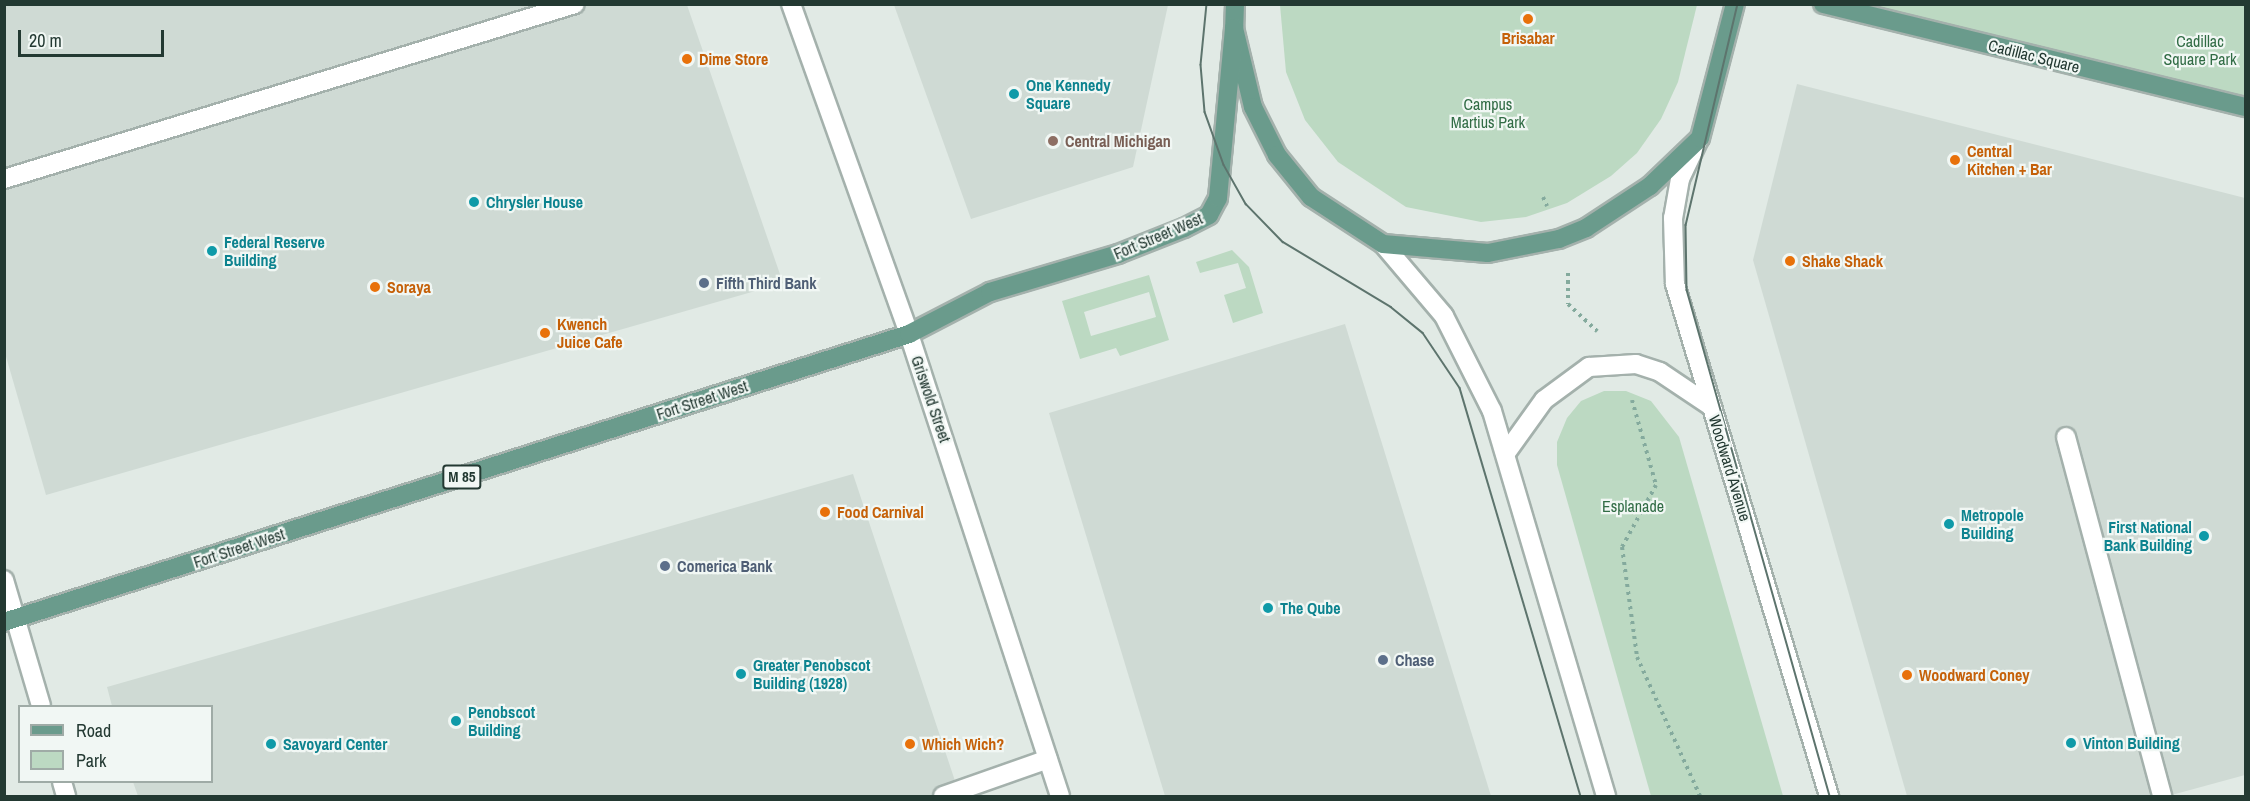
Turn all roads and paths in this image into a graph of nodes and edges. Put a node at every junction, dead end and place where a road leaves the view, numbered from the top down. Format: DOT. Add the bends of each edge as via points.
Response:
graph roads {
  1 [pos="575,4"];
  2 [pos="791,4"];
  3 [pos="1235,4"];
  4 [pos="1735,4"];
  5 [pos="1823,4"];
  6 [pos="1234,28"];
  7 [pos="2246,107"];
  8 [pos="1700,138"];
  9 [pos="4,179"];
  10 [pos="1543,197"];
  11 [pos="1546,206"];
  12 [pos="1383,244"];
  13 [pos="1568,263"];
  14 [pos="909,334"];
  15 [pos="1602,336"];
  16 [pos="1629,390"];
  17 [pos="1712,407"];
  18 [pos="2066,437"];
  19 [pos="1506,453"];
  20 [pos="4,580"];
  21 [pos="10,620"];
  22 [pos="40,705"];
  23 [pos="1048,759"];
  24 [pos="943,796"];
  25 [pos="1060,796"];
  26 [pos="1605,796"];
  27 [pos="1700,796"];
  28 [pos="1828,796"];
  29 [pos="2162,796"];
  1 -- 9 [label="street"];
  2 -- 14 [label="street, Griswold Street"];
  3 -- 6 [label="main road"];
  4 -- 8 [label="main road, Woodward Avenue"];
  5 -- 7 [label="main road, Cadillac Square"];
  6 -- 12 [label="main road" via="1253,107 1277,155 1311,197"];
  6 -- 14 [label="main road, Fort Street West" via="1218,198 1209,215 1139,247 990,292"];
  8 -- 12 [label="main road" via="1650,186 1586,228 1558,239 1488,253"];
  8 -- 17 [label="street, Woodward Avenue" via="1680,179 1672,254 1681,307"];
  10 -- 11 [label="path"];
  12 -- 19 [label="street" via="1455,332 1492,411"];
  13 -- 15 [label="path" via="1568,304"];
  14 -- 21 [label="main road, Fort Street West / M 85"];
  14 -- 23 [label="street, Griswold Street"];
  16 -- 27 [label="path" via="1656,484 1622,547 1637,657"];
  17 -- 19 [label="street" via="1660,372 1636,364 1589,367 1544,400"];
  17 -- 28 [label="street, Woodward Avenue"];
  18 -- 29 [label="street"];
  19 -- 26 [label="street"];
  20 -- 21 [label="street"];
  21 -- 22 [label="street"];
  23 -- 24 [label="street"];
  23 -- 25 [label="street, Griswold Street"];
}
